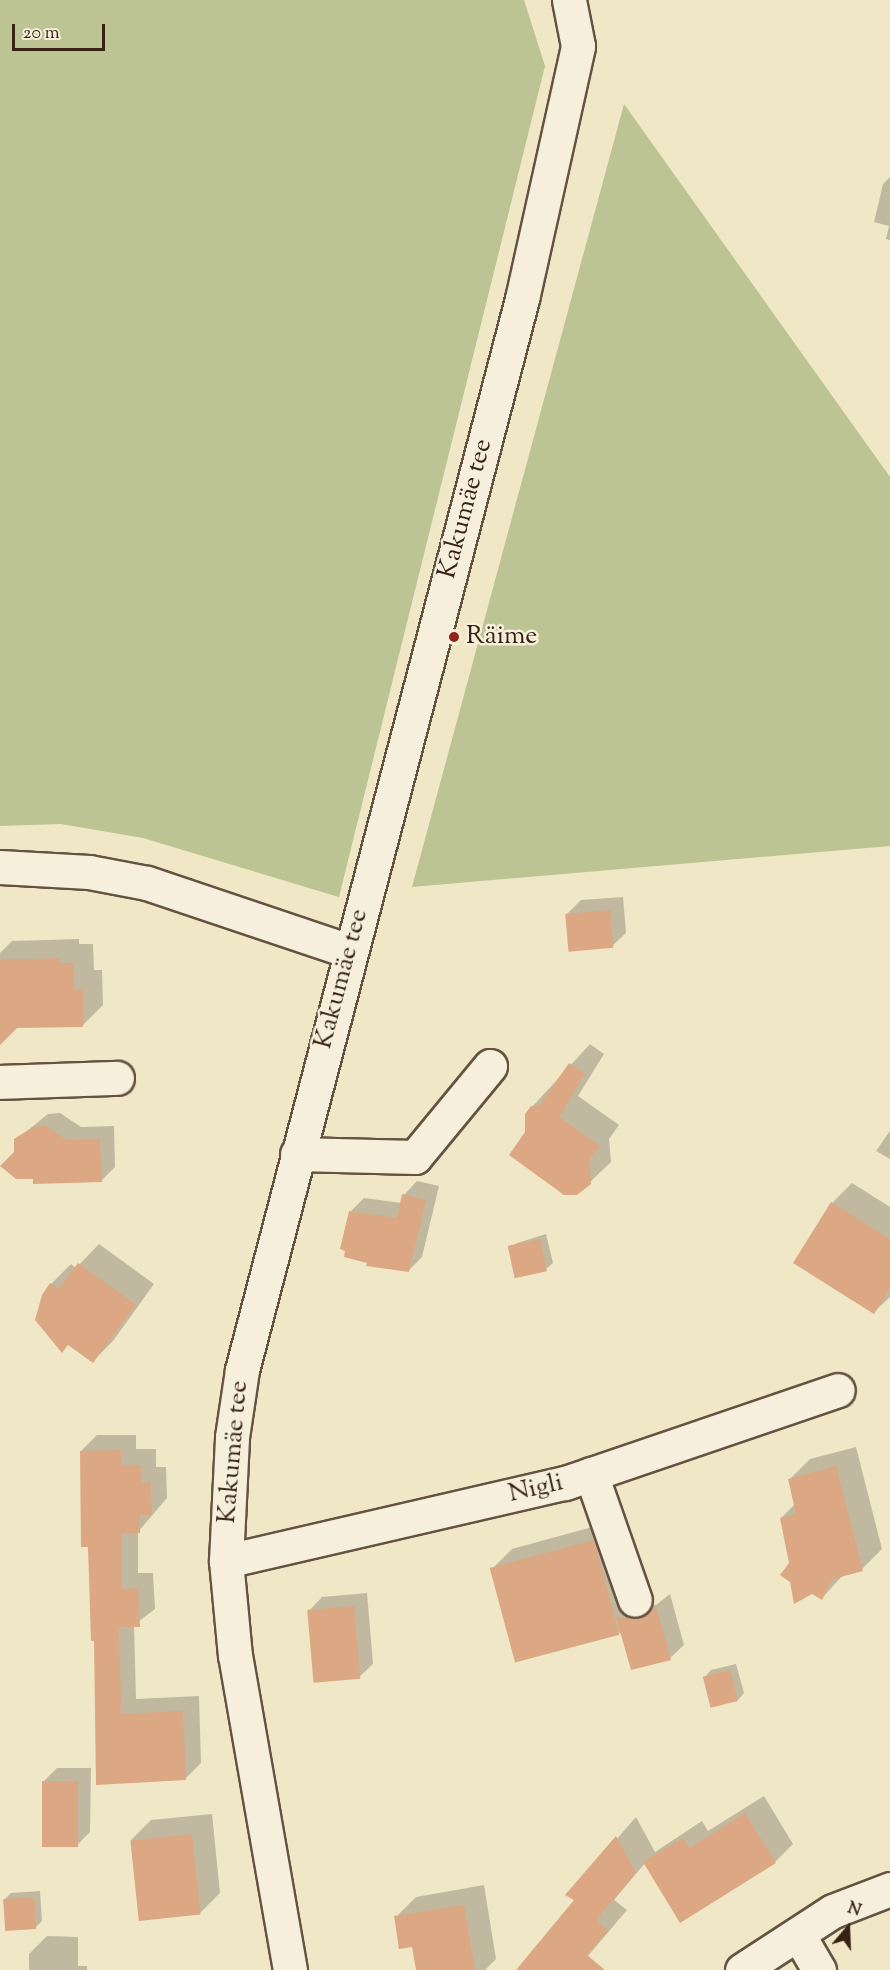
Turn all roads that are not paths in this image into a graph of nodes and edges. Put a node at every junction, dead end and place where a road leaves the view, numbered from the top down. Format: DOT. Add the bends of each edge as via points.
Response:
graph roads {
  1 [pos="569,0"];
  2 [pos="0,867"];
  3 [pos="349,951"];
  4 [pos="490,1066"];
  5 [pos="117,1078"];
  6 [pos="0,1083"];
  7 [pos="297,1154"];
  8 [pos="838,1390"];
  9 [pos="591,1474"];
  10 [pos="226,1561"];
  11 [pos="635,1600"];
  12 [pos="890,1889"];
  13 [pos="798,1934"];
  14 [pos="290,1970"];
  15 [pos="742,1970"];
  16 [pos="819,1970"];
  1 -- 3 [label="street, Kakumäe tee" via="578,46 569,99 522,299"];
  2 -- 3 [label="street" via="89,872 147,883"];
  3 -- 7 [label="street, Kakumäe tee"];
  4 -- 7 [label="street" via="415,1157"];
  5 -- 6 [label="street"];
  7 -- 10 [label="street, Kakumäe tee" via="242,1370 232,1437"];
  8 -- 9 [label="street, Nigli"];
  9 -- 10 [label="street, Nigli"];
  9 -- 11 [label="street"];
  10 -- 14 [label="street, Kakumäe tee" via="235,1656"];
  12 -- 13 [label="street" via="833,1911"];
  13 -- 15 [label="street"];
  13 -- 16 [label="street"];
}
